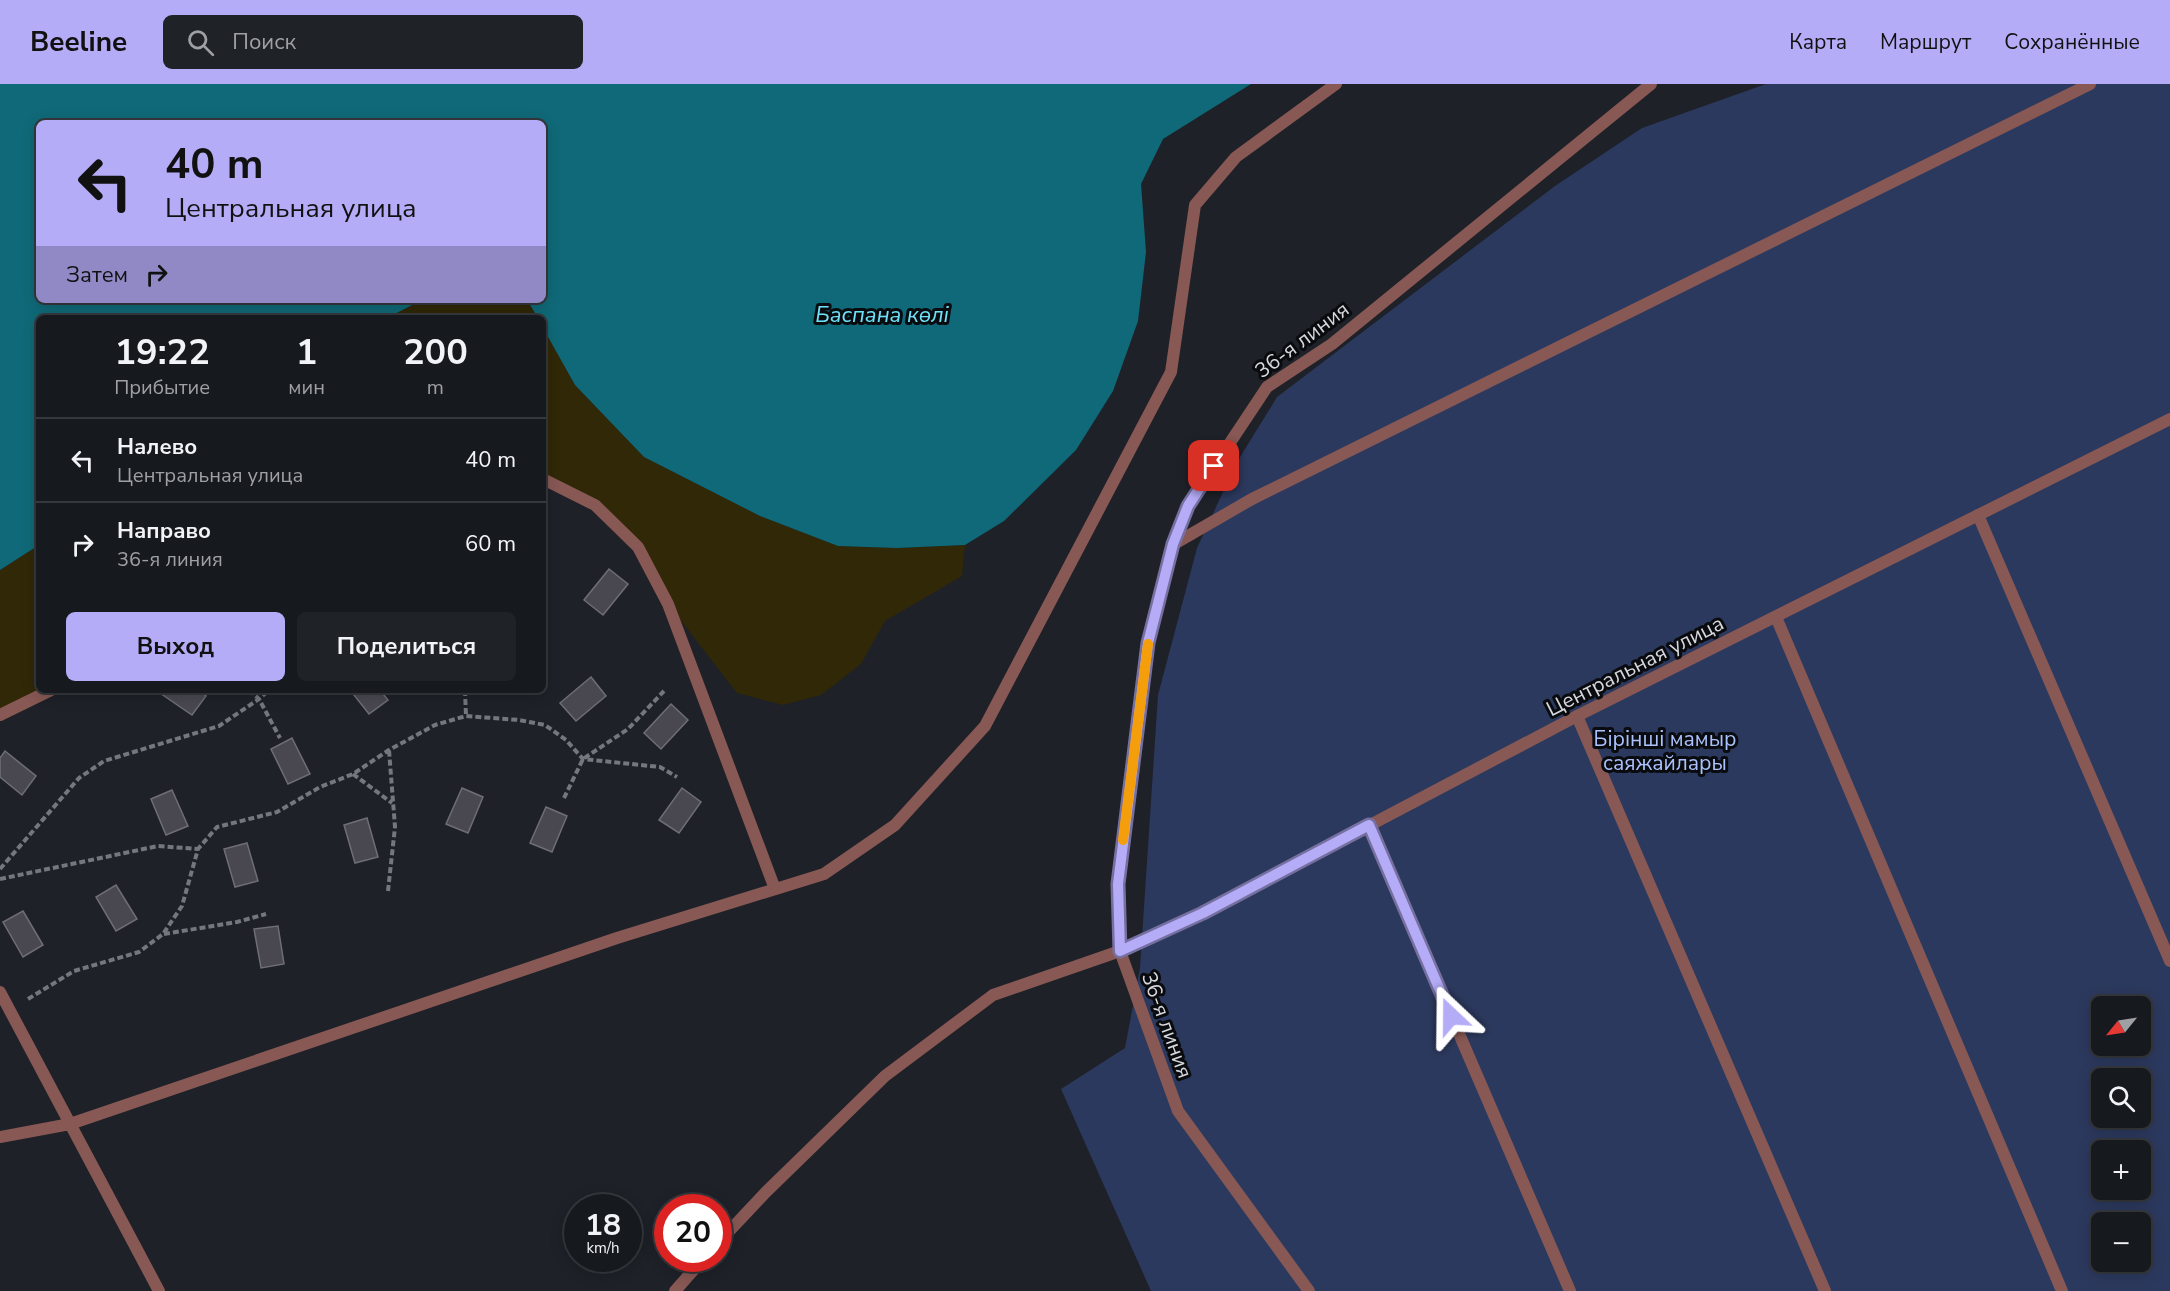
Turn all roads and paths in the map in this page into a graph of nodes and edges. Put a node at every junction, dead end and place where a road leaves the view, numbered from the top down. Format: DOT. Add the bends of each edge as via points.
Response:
graph roads {
  1 [pos="1336,84"];
  2 [pos="1651,84"];
  3 [pos="2090,84"];
  4 [pos="2170,419"];
  5 [pos="546,480"];
  6 [pos="1978,515"];
  7 [pos="1173,544"];
  8 [pos="1776,617"];
  9 [pos="664,692"];
  10 [pos="45,693"];
  11 [pos="252,693"];
  12 [pos="266,693"];
  13 [pos="465,693"];
  14 [pos="259,699"];
  15 [pos="0,715"];
  16 [pos="465,716"];
  17 [pos="1577,716"];
  18 [pos="280,738"];
  19 [pos="389,750"];
  20 [pos="583,759"];
  21 [pos="353,774"];
  22 [pos="677,777"];
  23 [pos="564,798"];
  24 [pos="393,803"];
  25 [pos="1369,825"];
  26 [pos="198,849"];
  27 [pos="0,869"];
  28 [pos="0,879"];
  29 [pos="775,889"];
  30 [pos="388,891"];
  31 [pos="266,914"];
  32 [pos="163,934"];
  33 [pos="1120,951"];
  34 [pos="2170,961"];
  35 [pos="0,992"];
  36 [pos="10,1010"];
  37 [pos="70,1124"];
  38 [pos="0,1137"];
  39 [pos="732,1228"];
  40 [pos="692,1272"];
  41 [pos="159,1291"];
  42 [pos="675,1291"];
  43 [pos="1309,1291"];
  44 [pos="1570,1291"];
  45 [pos="1825,1291"];
  46 [pos="2062,1291"];
  1 -- 29 [label="street" via="1236,157 1195,205 1171,372 985,726 895,825 824,874"];
  2 -- 7 [label="street, 36-я линия" via="1332,344 1267,387 1188,506"];
  3 -- 7 [label="street" via="1252,500"];
  4 -- 6 [label="street, Центральная улица"];
  5 -- 29 [label="street" via="595,505 638,547 668,604"];
  6 -- 8 [label="street, Центральная улица"];
  6 -- 34 [label="street"];
  7 -- 33 [label="street, 36-я линия" via="1148,643 1118,884"];
  8 -- 17 [label="street, Центральная улица"];
  8 -- 46 [label="street"];
  9 -- 20 [label="path" via="628,729"];
  10 -- 15 [label="street"];
  11 -- 14 [label="path"];
  12 -- 14 [label="path"];
  13 -- 16 [label="path"];
  14 -- 18 [label="path"];
  14 -- 27 [label="path" via="219,726 104,761 79,778"];
  16 -- 19 [label="path" via="435,725"];
  16 -- 20 [label="path" via="545,725"];
  17 -- 25 [label="street, Центральная улица"];
  17 -- 45 [label="street"];
  19 -- 21 [label="path"];
  19 -- 24 [label="path"];
  20 -- 22 [label="path" via="660,767"];
  20 -- 23 [label="path"];
  21 -- 24 [label="path"];
  21 -- 26 [label="path" via="277,812 217,827"];
  24 -- 30 [label="path" via="395,827"];
  25 -- 33 [label="street, Центральная улица" via="1203,913"];
  25 -- 44 [label="street"];
  26 -- 28 [label="path" via="158,846"];
  26 -- 32 [label="path" via="182,906"];
  29 -- 37 [label="street" via="617,938"];
  31 -- 32 [label="path"];
  32 -- 36 [label="path" via="139,952 74,971"];
  33 -- 39 [label="street, Центральная улица" via="993,996 885,1076"];
  33 -- 43 [label="street, 36-я линия" via="1178,1111"];
  35 -- 36 [label="street"];
  36 -- 37 [label="street"];
  37 -- 38 [label="street"];
  37 -- 41 [label="street"];
  40 -- 42 [label="street"];
}
